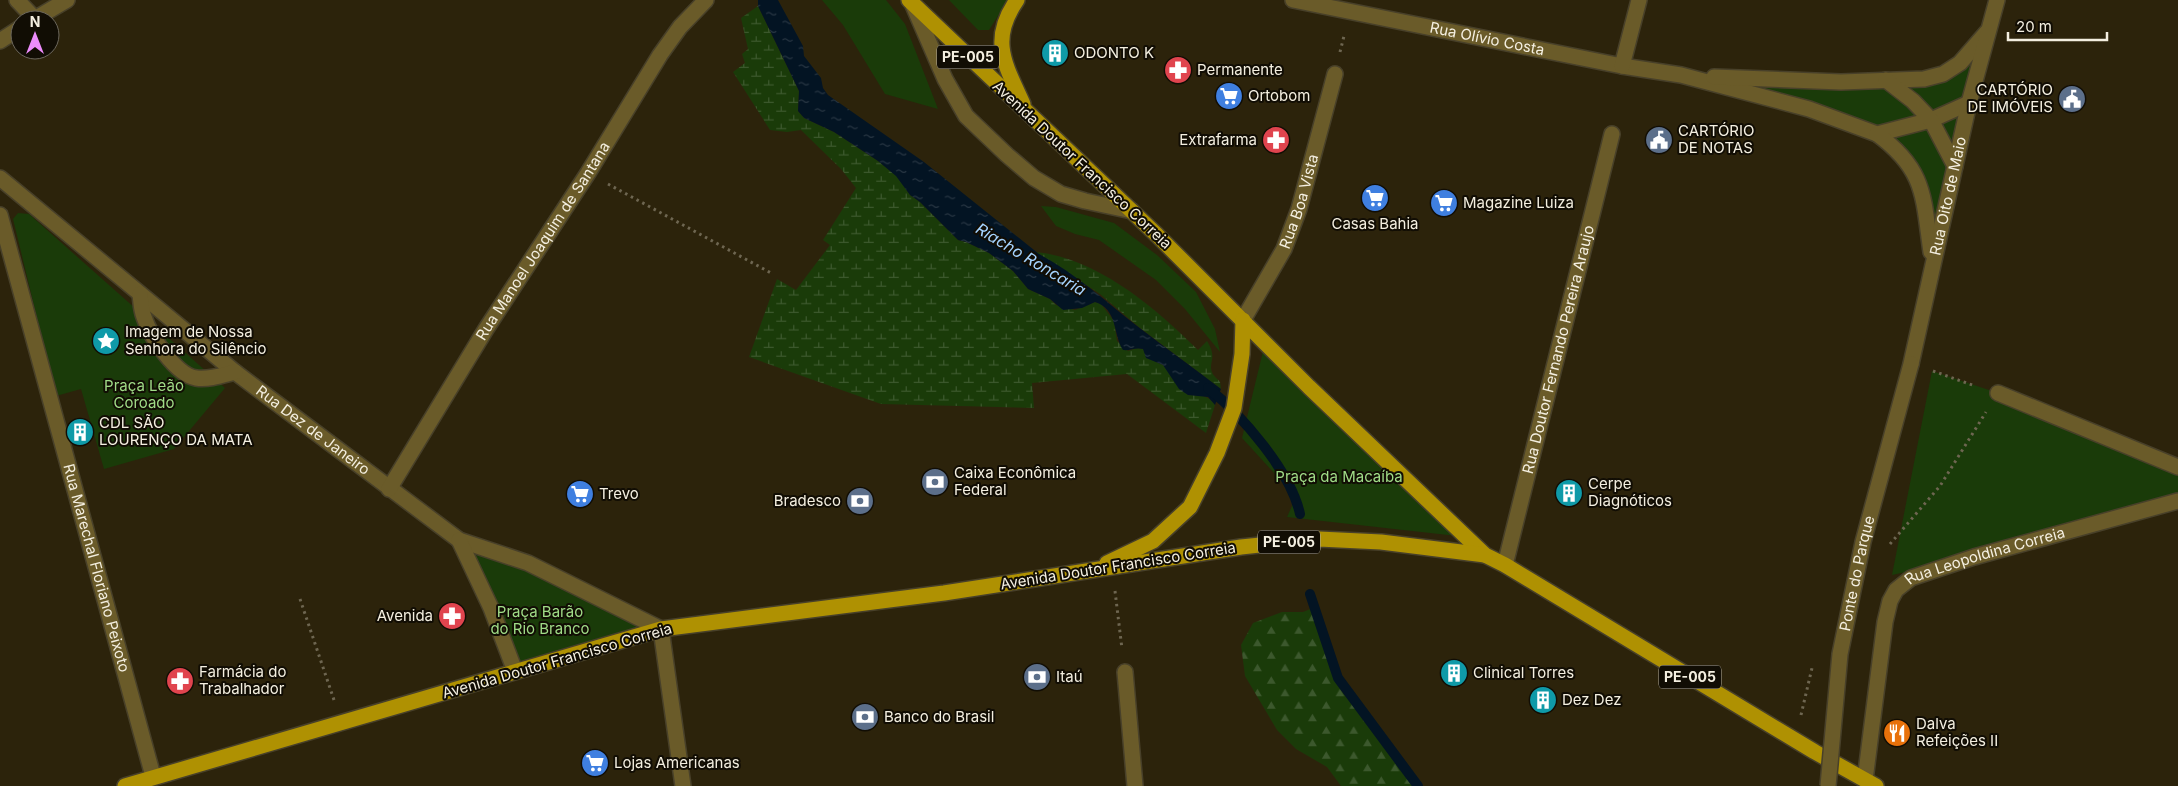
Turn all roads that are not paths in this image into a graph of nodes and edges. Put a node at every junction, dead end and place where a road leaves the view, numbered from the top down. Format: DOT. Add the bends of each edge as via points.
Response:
graph roads {
  1 [pos="17,0"];
  2 [pos="67,0"];
  3 [pos="706,0"];
  4 [pos="1017,0"];
  5 [pos="1293,0"];
  6 [pos="1639,0"];
  7 [pos="1997,0"];
  8 [pos="910,2"];
  9 [pos="1351,6"];
  10 [pos="26,10"];
  11 [pos="50,10"];
  12 [pos="1990,28"];
  13 [pos="1622,66"];
  14 [pos="1335,74"];
  15 [pos="1682,75"];
  16 [pos="1886,80"];
  17 [pos="1969,103"];
  18 [pos="1026,110"];
  19 [pos="1931,120"];
  20 [pos="1612,134"];
  21 [pos="1877,134"];
  22 [pos="1955,166"];
  23 [pos="0,178"];
  24 [pos="1132,211"];
  25 [pos="0,215"];
  26 [pos="1932,261"];
  27 [pos="140,294"];
  28 [pos="1243,320"];
  29 [pos="1911,364"];
  30 [pos="235,372"];
  31 [pos="1998,394"];
  32 [pos="2178,467"];
  33 [pos="389,489"];
  34 [pos="2178,501"];
  35 [pos="459,540"];
  36 [pos="1485,555"];
  37 [pos="1505,565"];
  38 [pos="1094,570"];
  39 [pos="661,630"];
  40 [pos="515,671"];
  41 [pos="1125,672"];
  42 [pos="153,776"];
  43 [pos="1870,783"];
  44 [pos="125,786"];
  45 [pos="683,786"];
  46 [pos="1135,786"];
  47 [pos="1828,786"];
  1 -- 10 [label="street"];
  2 -- 11 [label="street"];
  3 -- 33 [label="street, Rua Manoel Joaquim de Santana" via="680,27 660,55"];
  4 -- 18 [label="main road" via="1003,24 1002,45 1006,66"];
  5 -- 9 [label="street, Rua Olívio Costa"];
  6 -- 13 [label="street"];
  7 -- 12 [label="street, Rua Oito de Maio"];
  8 -- 18 [label="main road, Avenida Doutor Francisco Correia / PE-005"];
  8 -- 24 [label="street, PE-005" via="945,79 966,116 1006,155 1034,178 1061,194"];
  9 -- 13 [label="street, Rua Olívio Costa"];
  12 -- 16 [label="street, Rua Olívio Costa" via="1960,63 1943,74 1924,79"];
  12 -- 17 [label="street, Rua Oito de Maio"];
  13 -- 15 [label="street, Rua Olívio Costa"];
  14 -- 28 [label="street, Rua Boa Vista" via="1299,209 1284,249"];
  15 -- 16 [label="street, Rua Olívio Costa" via="1841,82"];
  15 -- 21 [label="street, Rua Olívio Costa" via="1809,109"];
  16 -- 19 [label="street"];
  17 -- 19 [label="street"];
  17 -- 22 [label="street, Rua Oito de Maio"];
  18 -- 24 [label="main road, Avenida Doutor Francisco Correia / PE-005"];
  19 -- 21 [label="street"];
  19 -- 22 [label="street"];
  20 -- 37 [label="street, Rua Doutor Fernando Pereira Araujo"];
  21 -- 26 [label="street, Rua Olívio Costa" via="1896,148 1911,166 1921,187"];
  22 -- 26 [label="street, Rua Oito de Maio"];
  23 -- 27 [label="street, Rua Dez de Janeiro"];
  24 -- 28 [label="main road, Avenida Doutor Francisco Correia / PE-005"];
  25 -- 42 [label="street, Rua Marechal Floriano Peixoto"];
  26 -- 29 [label="street, Rua Oito de Maio"];
  27 -- 30 [label="street, Rua Dez de Janeiro"];
  27 -- 30 [label="street" via="148,328 156,344 174,365 195,378 213,378"];
  28 -- 36 [label="main road, Avenida Doutor Francisco Correia / PE-005" via="1308,388"];
  28 -- 38 [label="main road" via="1234,408 1217,453 1190,507 1153,541"];
  29 -- 47 [label="street, Ponte do Parque, bridge" via="1863,542 1840,654"];
  30 -- 33 [label="street, Rua Dez de Janeiro"];
  31 -- 32 [label="street"];
  33 -- 35 [label="street, Rua Dez de Janeiro"];
  34 -- 43 [label="street, Rua Leopoldina Correia" via="1974,557 1911,578 1896,590 1885,622"];
  35 -- 39 [label="street, Rua Dez de Janeiro" via="528,563"];
  35 -- 40 [label="street" via="491,608"];
  36 -- 37 [label="main road, PE-005"];
  36 -- 38 [label="main road, Avenida Doutor Francisco Correia / PE-005" via="1381,542 1319,539 1241,547"];
  37 -- 43 [label="main road, PE-005"];
  38 -- 39 [label="main road, Avenida Doutor Francisco Correia / PE-005"];
  39 -- 40 [label="main road, Avenida Doutor Francisco Correia / PE-005"];
  39 -- 45 [label="street"];
  40 -- 42 [label="main road, Avenida Doutor Francisco Correia / PE-005"];
  41 -- 46 [label="street"];
  42 -- 44 [label="main road, Avenida Doutor Francisco Correia / PE-005"];
}
